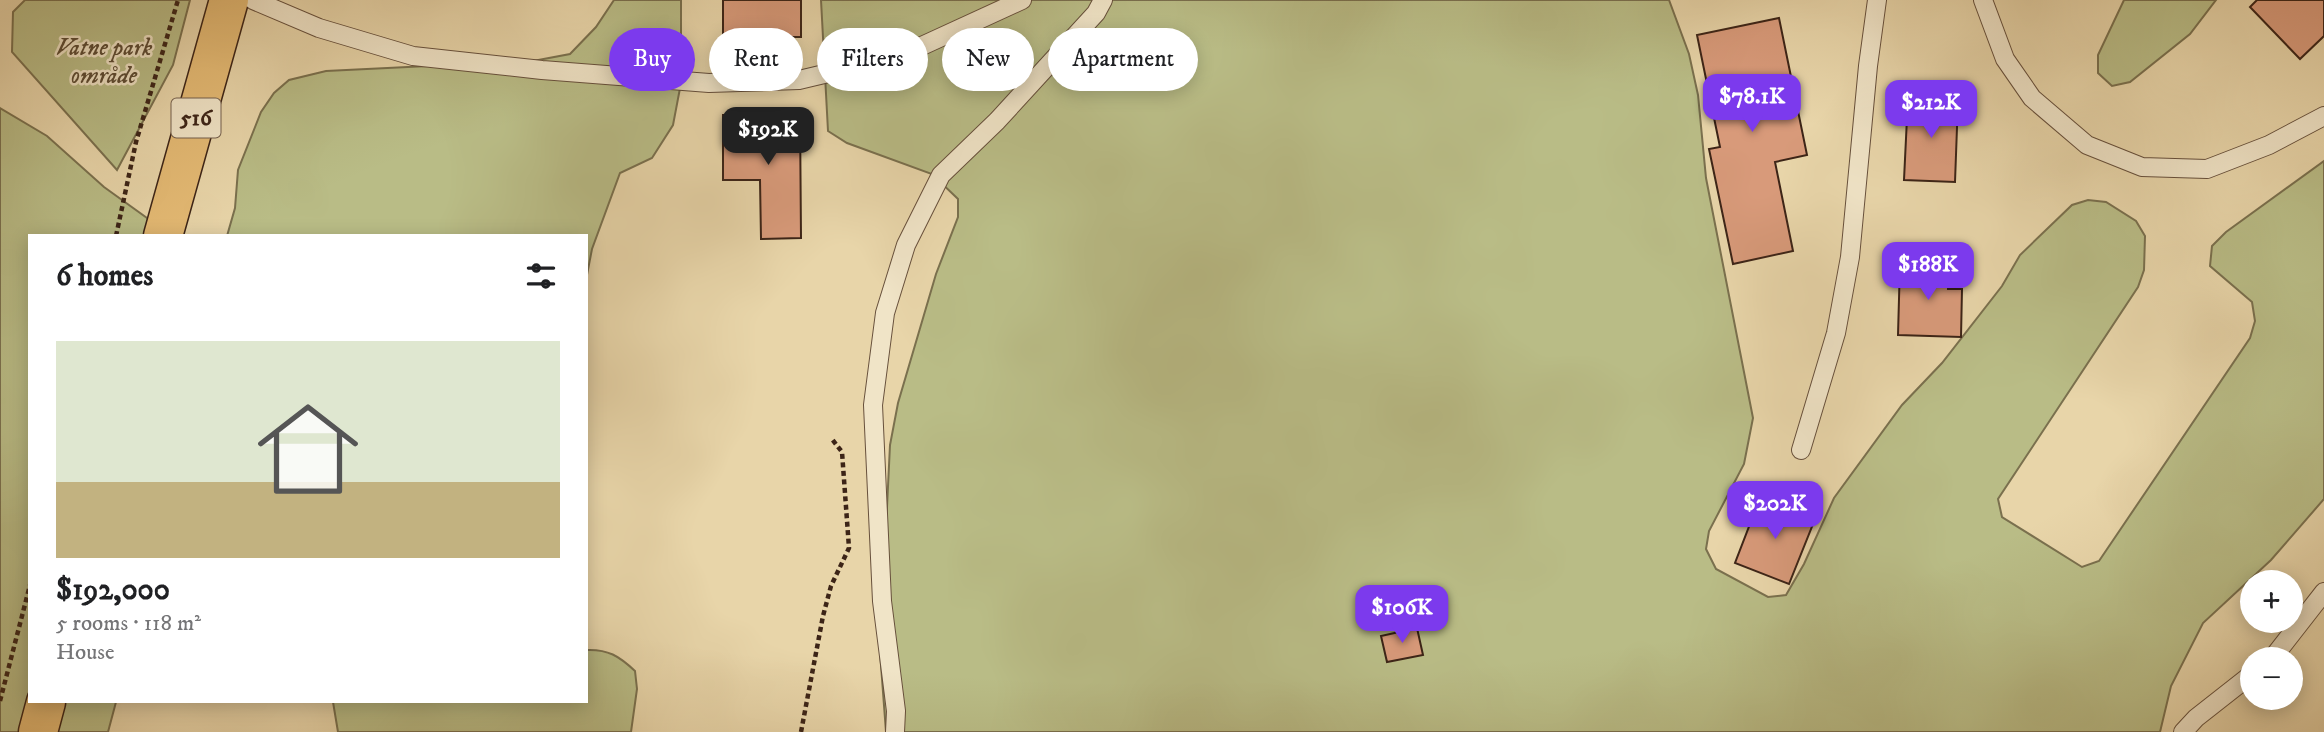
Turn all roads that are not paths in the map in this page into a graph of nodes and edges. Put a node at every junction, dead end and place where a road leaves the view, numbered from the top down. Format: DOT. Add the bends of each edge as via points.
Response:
graph roads {
  1 [pos="229,0"];
  2 [pos="253,0"];
  3 [pos="1022,0"];
  4 [pos="1103,0"];
  5 [pos="1877,0"];
  6 [pos="1983,0"];
  7 [pos="2324,116"];
  8 [pos="164,234"];
  9 [pos="1801,450"];
  10 [pos="2324,592"];
  11 [pos="2281,647"];
  12 [pos="2240,683"];
  13 [pos="46,703"];
  14 [pos="38,732"];
  15 [pos="895,732"];
  16 [pos="2183,732"];
  1 -- 8 [label="main road, 516"];
  2 -- 3 [label="lane" via="319,27 413,56 709,83 799,79 900,56"];
  4 -- 15 [label="lane" via="997,121 941,175 906,245 885,313 873,405 882,601"];
  5 -- 9 [label="lane" via="1850,257 1836,333"];
  6 -- 7 [label="lane" via="2005,59 2032,98 2087,145 2142,167 2207,169 2269,145"];
  10 -- 11 [label="lane"];
  12 -- 16 [label="lane"];
  13 -- 14 [label="main road"];
}
